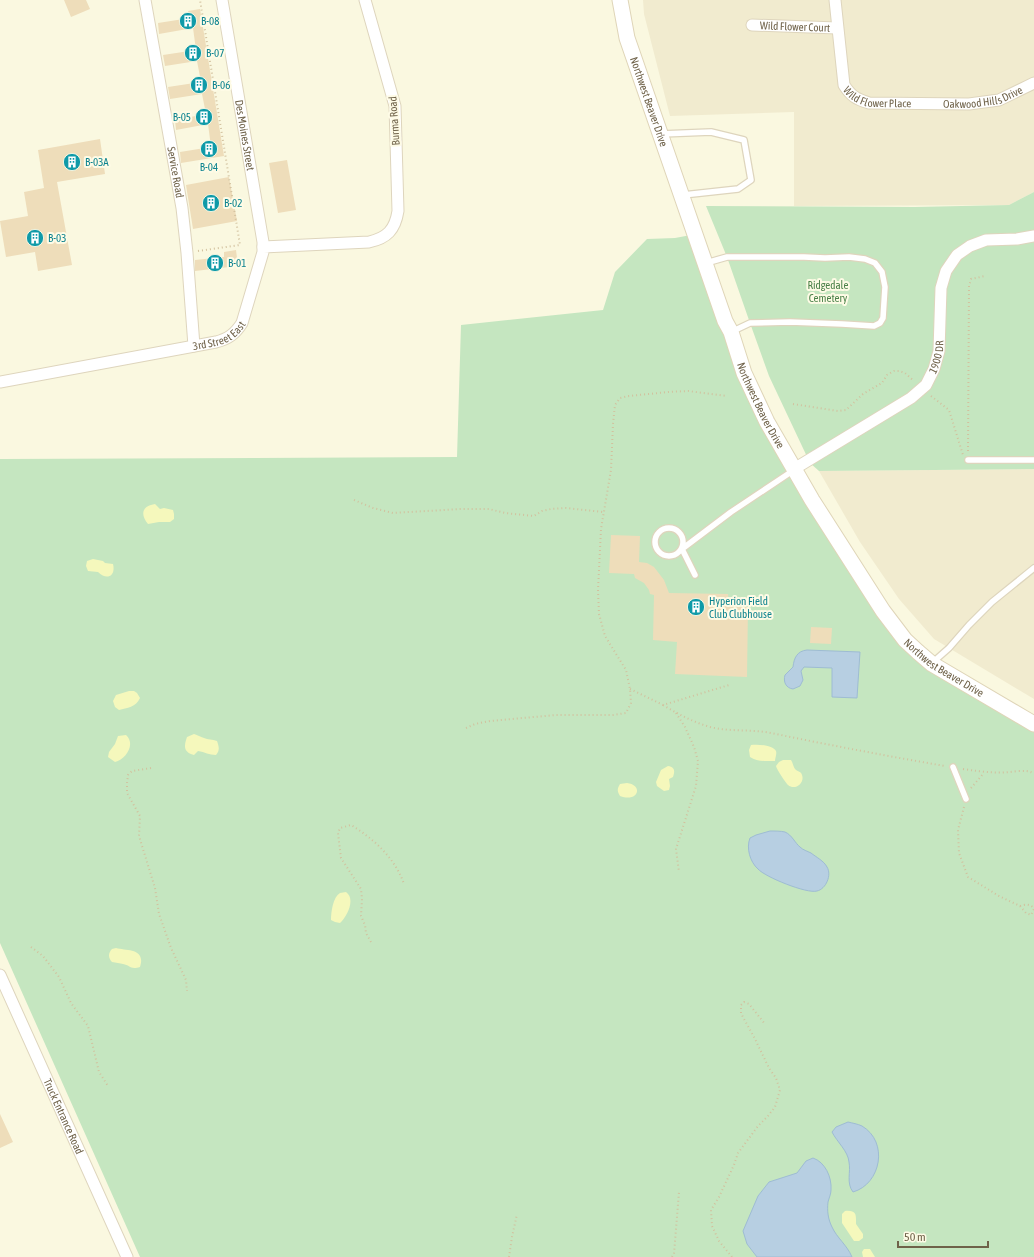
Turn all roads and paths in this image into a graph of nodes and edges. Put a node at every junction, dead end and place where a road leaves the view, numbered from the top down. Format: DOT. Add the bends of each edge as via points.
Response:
graph roads {
  1 [pos="145,0"];
  2 [pos="200,0"];
  3 [pos="222,0"];
  4 [pos="365,0"];
  5 [pos="620,0"];
  6 [pos="835,0"];
  7 [pos="752,25"];
  8 [pos="837,28"];
  9 [pos="1034,83"];
  10 [pos="929,103"];
  11 [pos="661,134"];
  12 [pos="682,195"];
  13 [pos="1034,236"];
  14 [pos="263,247"];
  15 [pos="187,253"];
  16 [pos="706,263"];
  17 [pos="985,276"];
  18 [pos="731,332"];
  19 [pos="194,346"];
  20 [pos="0,382"];
  21 [pos="727,396"];
  22 [pos="968,460"];
  23 [pos="1034,460"];
  24 [pos="794,469"];
  25 [pos="354,500"];
  26 [pos="603,512"];
  27 [pos="682,549"];
  28 [pos="1034,568"];
  29 [pos="695,575"];
  30 [pos="932,664"];
  31 [pos="729,685"];
  32 [pos="630,689"];
  33 [pos="663,705"];
  34 [pos="675,712"];
  35 [pos="1034,724"];
  36 [pos="466,728"];
  37 [pos="953,767"];
  38 [pos="152,768"];
  39 [pos="984,772"];
  40 [pos="1034,774"];
  41 [pos="966,799"];
  42 [pos="679,872"];
  43 [pos="404,884"];
  44 [pos="1020,906"];
  45 [pos="1034,909"];
  46 [pos="371,942"];
  47 [pos="31,947"];
  48 [pos="1,979"];
  49 [pos="187,992"];
  50 [pos="765,1024"];
  51 [pos="108,1086"];
  52 [pos="679,1192"];
  53 [pos="517,1214"];
  54 [pos="127,1257"];
  55 [pos="509,1257"];
  56 [pos="672,1257"];
  57 [pos="732,1257"];
  1 -- 15 [label="street, Service Road" via="182,208"];
  2 -- 15 [label="path" via="240,245"];
  3 -- 14 [label="street, Des Moines Street"];
  4 -- 14 [label="street, Burma Road" via="395,106 398,211 396,222 390,232 380,239 369,242"];
  5 -- 11 [label="main road, Northwest Beaver Drive" via="627,38"];
  6 -- 8 [label="street, Wild Flower Place"];
  7 -- 8 [label="street, Wild Flower Court"];
  8 -- 10 [label="street, Wild Flower Place" via="844,85 848,92 858,100 869,103"];
  9 -- 10 [label="street, Oakwood Hills Drive" via="999,100 969,104"];
  11 -- 12 [label="main road, Northwest Beaver Drive"];
  11 -- 12 [label="lane" via="711,132 744,140 751,180 738,189"];
  12 -- 16 [label="main road, Northwest Beaver Drive"];
  13 -- 24 [label="street, 1900 DR" via="986,240 970,246 957,255 946,271 941,288 939,351 926,385 911,398"];
  14 -- 19 [label="street, 3rd Street East" via="242,323 236,332 227,339"];
  15 -- 19 [label="street, Service Road"];
  16 -- 18 [label="main road, Northwest Beaver Drive"];
  16 -- 18 [label="lane" via="727,257 849,257 875,263 882,272 885,286 883,318 880,324 750,324"];
  17 -- 22 [label="path" via="971,279 969,286"];
  18 -- 24 [label="main road, Northwest Beaver Drive" via="744,373 767,422"];
  19 -- 20 [label="street, 3rd Street East"];
  21 -- 26 [label="path" via="688,390 620,398 614,410 611,470"];
  22 -- 23 [label="lane"];
  24 -- 27 [label="lane"];
  24 -- 30 [label="main road, Northwest Beaver Drive" via="883,611 905,640"];
  25 -- 26 [label="path" via="373,508 393,512 489,509 534,516 542,511 566,508"];
  26 -- 32 [label="path" via="600,529 599,614 605,636 626,670"];
  27 -- 27 [label="lane" via="683,539 676,529 664,529 657,535 656,548 662,554 672,556"];
  27 -- 29 [label="lane"];
  28 -- 30 [label="lane" via="992,602"];
  30 -- 35 [label="main road, Northwest Beaver Drive"];
  31 -- 33 [label="path"];
  32 -- 33 [label="path"];
  32 -- 36 [label="path" via="631,703 626,713 496,720"];
  33 -- 34 [label="path"];
  34 -- 37 [label="path" via="711,727 769,732"];
  34 -- 42 [label="path" via="685,726 698,761 696,786 676,849"];
  37 -- 39 [label="path"];
  37 -- 41 [label="lane"];
  38 -- 49 [label="path" via="128,775 127,793 140,816 139,836 155,888 159,914 186,980"];
  39 -- 40 [label="path" via="1000,774 1026,771"];
  39 -- 41 [label="path"];
  41 -- 44 [label="path" via="958,830 959,853 968,877"];
  43 -- 46 [label="path" via="388,854 370,838 351,825 340,828 338,833 341,858 361,889 361,916"];
  44 -- 45 [label="path" via="1030,905"];
  44 -- 45 [label="path" via="1031,915"];
  47 -- 51 [label="path" via="43,956 59,978 71,1003 88,1026 99,1072"];
  48 -- 54 [label="street, Truck Entrance Road"];
  50 -- 57 [label="path" via="749,1004 744,1002 741,1005 741,1013 780,1090 775,1107 738,1153 711,1210 712,1226 719,1241"];
  52 -- 56 [label="path"];
  53 -- 55 [label="path"];
}
